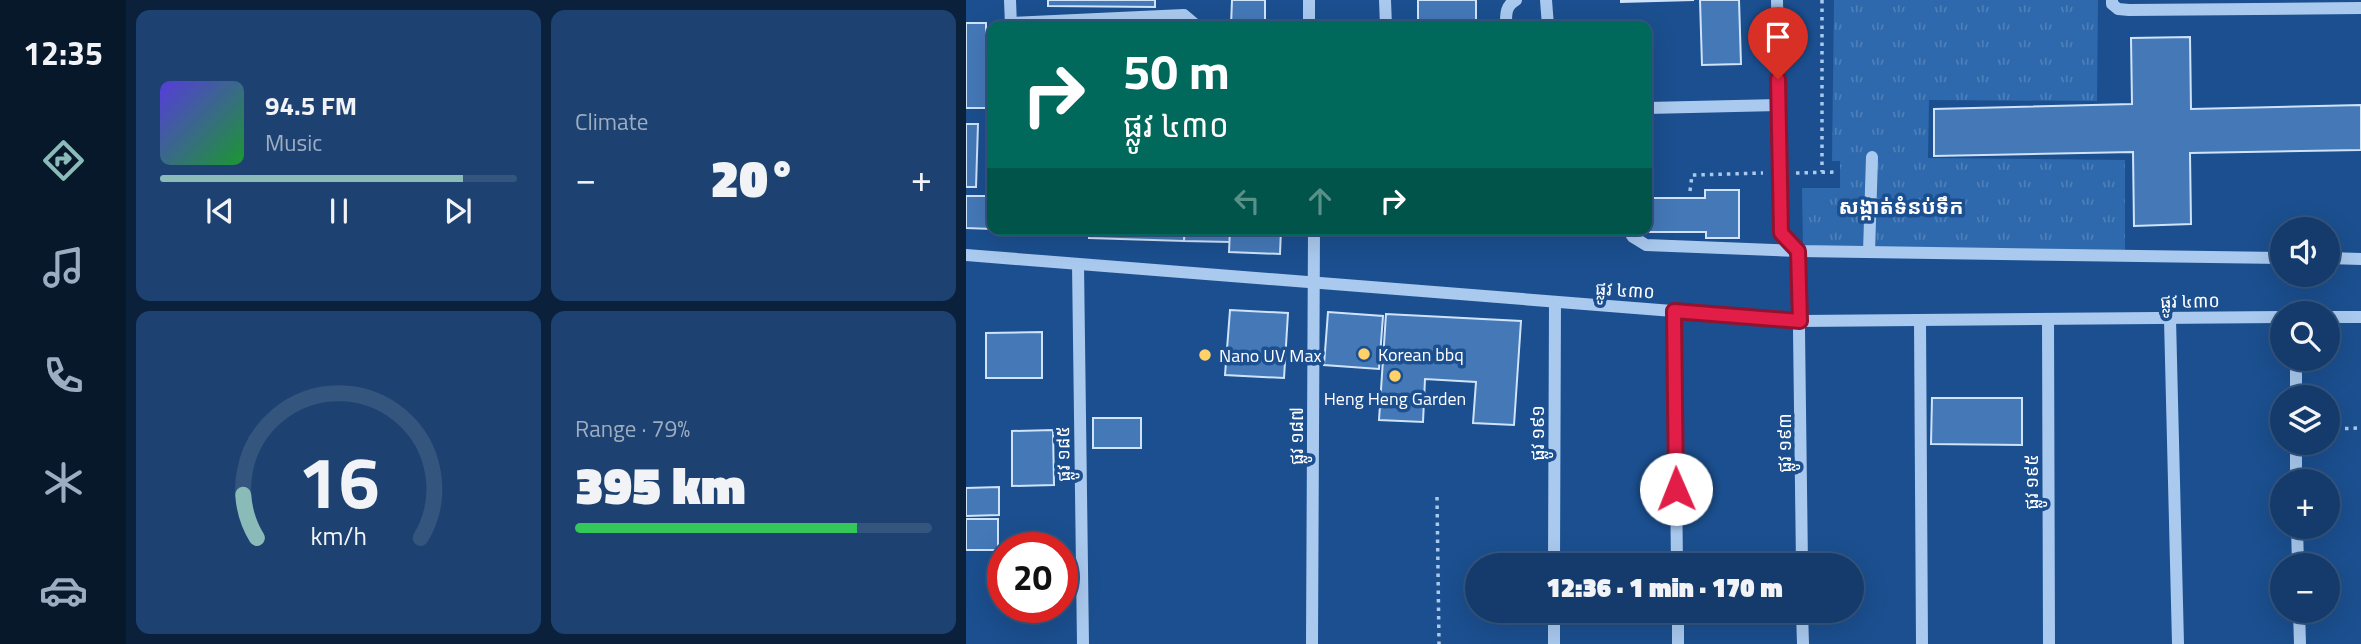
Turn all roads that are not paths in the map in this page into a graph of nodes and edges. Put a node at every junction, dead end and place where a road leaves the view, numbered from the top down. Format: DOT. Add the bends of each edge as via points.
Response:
graph roads {
  1 [pos="1010,0"];
  2 [pos="1309,0"];
  3 [pos="1385,0"];
  4 [pos="1516,0"];
  5 [pos="1546,0"];
  6 [pos="1777,0"];
  7 [pos="2112,0"];
  8 [pos="2361,8"];
  9 [pos="1011,21"];
  10 [pos="1080,21"];
  11 [pos="1191,21"];
  12 [pos="1309,21"];
  13 [pos="1386,21"];
  14 [pos="1506,21"];
  15 [pos="1548,21"];
  16 [pos="1779,105"];
  17 [pos="1652,108"];
  18 [pos="1872,157"];
  19 [pos="1314,235"];
  20 [pos="1632,235"];
  21 [pos="1798,251"];
  22 [pos="1869,252"];
  23 [pos="966,255"];
  24 [pos="2270,258"];
  25 [pos="2340,258"];
  26 [pos="2361,259"];
  27 [pos="1078,264"];
  28 [pos="1315,283"];
  29 [pos="1555,302"];
  30 [pos="1674,311"];
  31 [pos="2270,317"];
  32 [pos="2340,317"];
  33 [pos="2361,317"];
  34 [pos="2170,319"];
  35 [pos="2048,320"];
  36 [pos="1800,321"];
  37 [pos="1920,321"];
  38 [pos="1554,553"];
  39 [pos="1677,553"];
  40 [pos="1802,553"];
  41 [pos="1554,623"];
  42 [pos="1678,623"];
  43 [pos="1802,623"];
  44 [pos="2299,623"];
  45 [pos="1083,644"];
  46 [pos="1312,644"];
  47 [pos="1554,644"];
  48 [pos="1678,644"];
  49 [pos="1803,644"];
  50 [pos="1922,644"];
  51 [pos="2049,644"];
  52 [pos="2178,644"];
  53 [pos="2300,644"];
  1 -- 9 [label="street"];
  2 -- 12 [label="street"];
  3 -- 13 [label="street"];
  4 -- 14 [label="street" via="1506,11"];
  5 -- 15 [label="street"];
  6 -- 16 [label="street"];
  7 -- 8 [label="street" via="2118,9 2129,10"];
  10 -- 11 [label="street" via="1184,15"];
  16 -- 17 [label="street"];
  16 -- 21 [label="street" via="1781,233"];
  18 -- 22 [label="street"];
  19 -- 28 [label="street, ផ្លូវ ១៨៧"];
  20 -- 21 [label="street" via="1646,245"];
  21 -- 22 [label="street"];
  21 -- 36 [label="street, ផ្លូវ ១៩៣"];
  22 -- 24 [label="street"];
  23 -- 27 [label="street, ផ្លូវ ៤៣០"];
  25 -- 26 [label="street"];
  27 -- 28 [label="street, ផ្លូវ ៤៣០"];
  27 -- 45 [label="street, ផ្លូវ ១៨៥"];
  28 -- 29 [label="street, ផ្លូវ ៤៣០"];
  28 -- 46 [label="street, ផ្លូវ ១៨៧"];
  29 -- 30 [label="street, ផ្លូវ ៤៣០"];
  29 -- 38 [label="street, ផ្លូវ ១៩១"];
  30 -- 36 [label="street, ផ្លូវ ៤៣០"];
  30 -- 39 [label="street"];
  31 -- 34 [label="street, ផ្លូវ ៤៣០"];
  32 -- 33 [label="street"];
  34 -- 35 [label="street, ផ្លូវ ៤៣០"];
  34 -- 52 [label="street"];
  35 -- 37 [label="street, ផ្លូវ ៤៣០"];
  35 -- 51 [label="street, ផ្លូវ ១៩៥"];
  36 -- 37 [label="street, ផ្លូវ ៤៣០"];
  36 -- 40 [label="street, ផ្លូវ ១៩៣"];
  37 -- 50 [label="street"];
  41 -- 47 [label="street"];
  42 -- 48 [label="street"];
  43 -- 49 [label="street"];
  44 -- 53 [label="street"];
}
